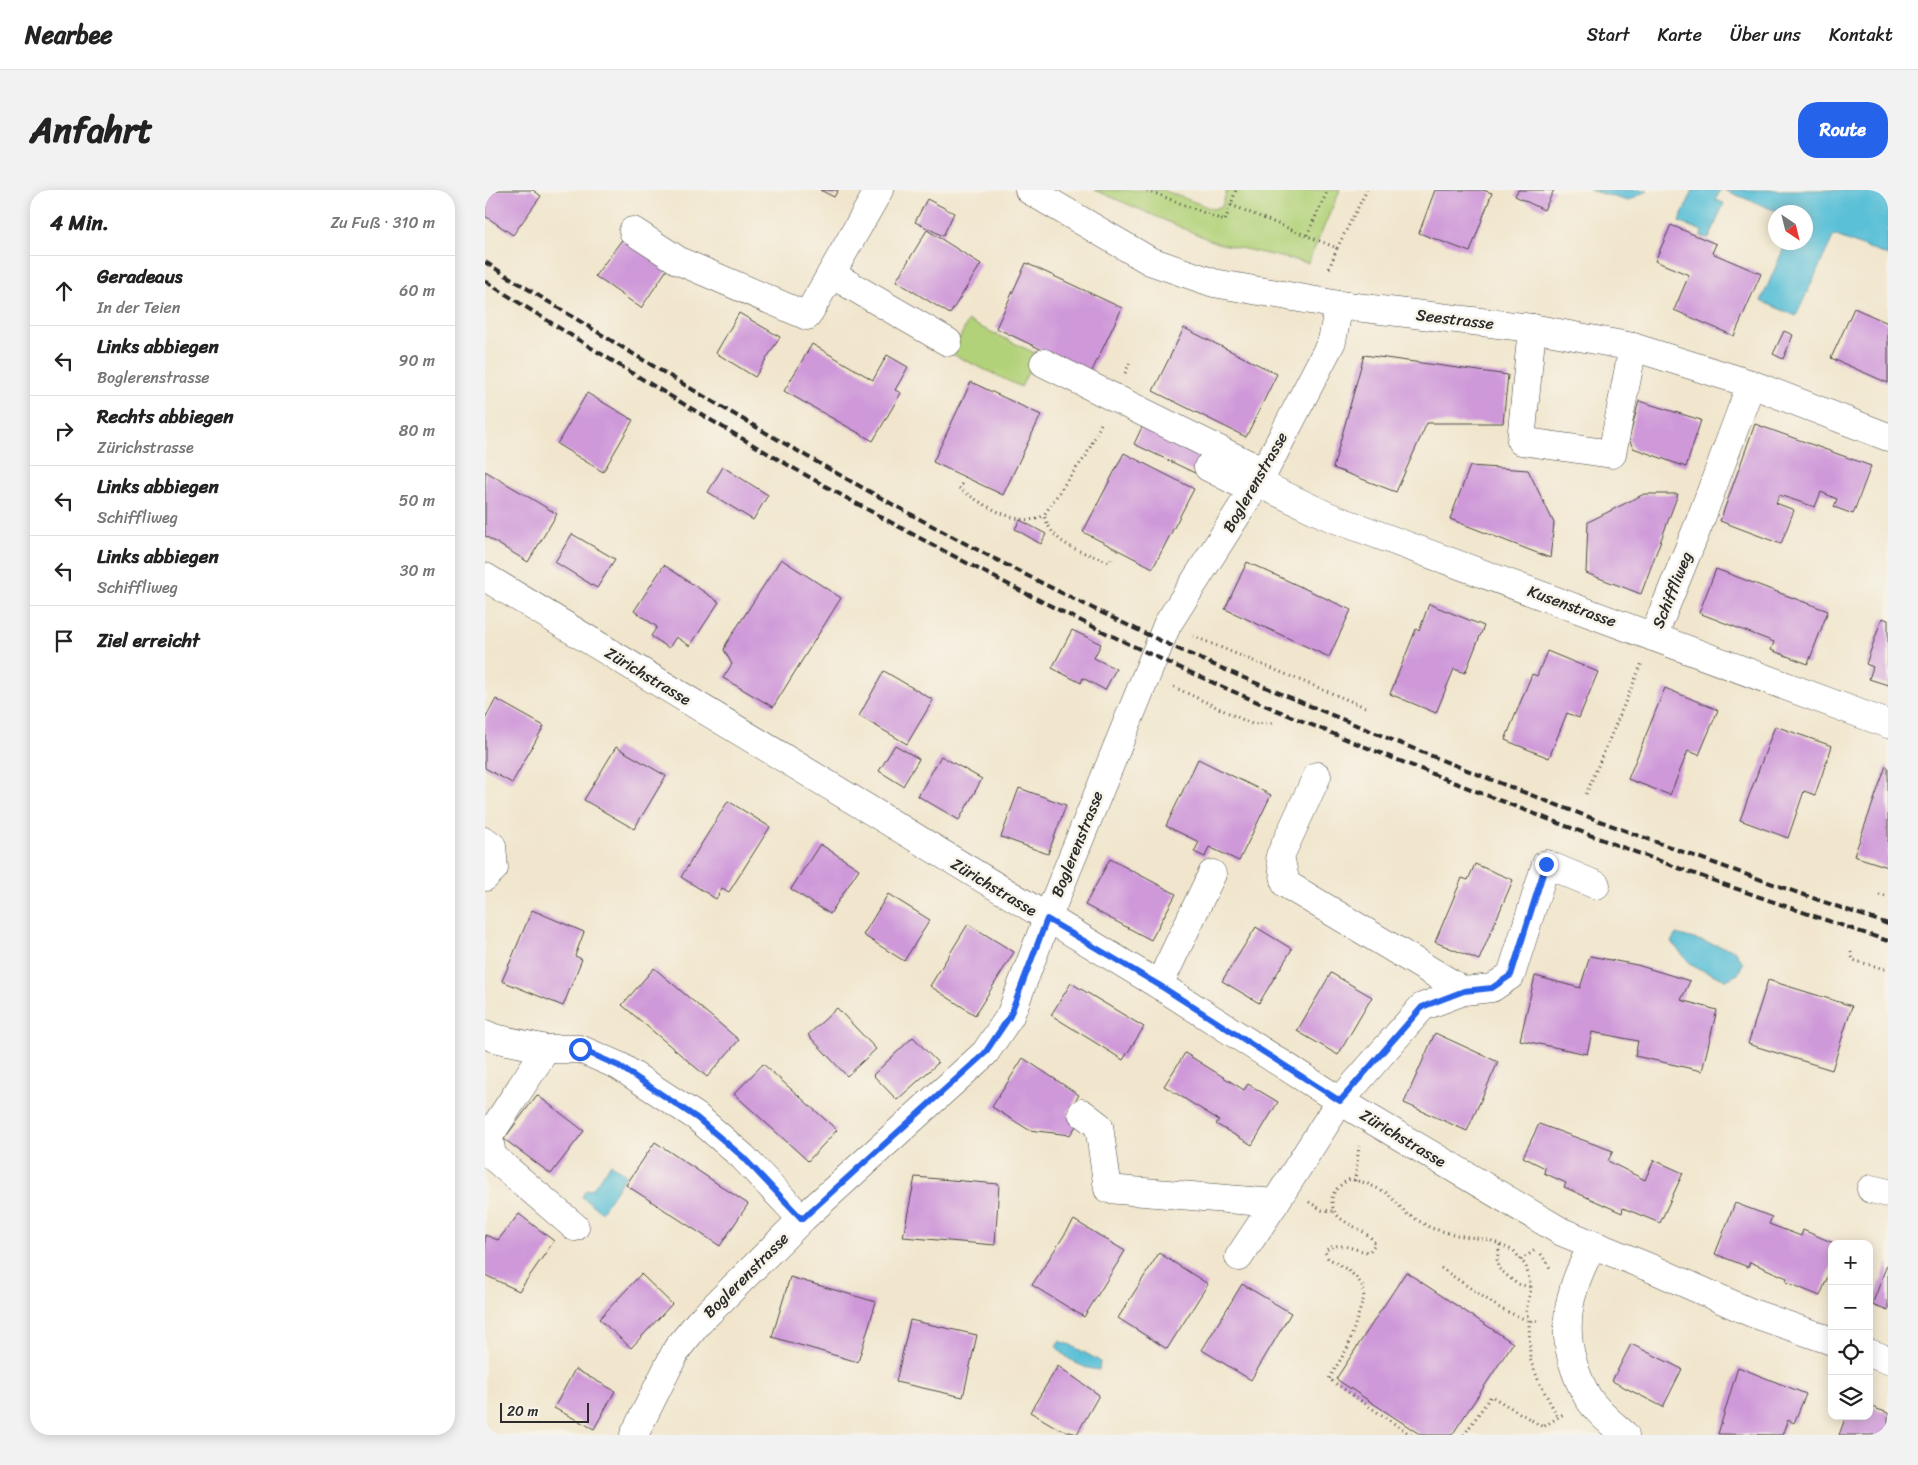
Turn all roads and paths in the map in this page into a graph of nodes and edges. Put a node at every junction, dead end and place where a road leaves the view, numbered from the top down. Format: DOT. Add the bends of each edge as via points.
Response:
graph roads {
  1 [pos="879,190"];
  2 [pos="1029,190"];
  3 [pos="1147,190"];
  4 [pos="1236,190"];
  5 [pos="1328,190"];
  6 [pos="1367,190"];
  7 [pos="1231,204"];
  8 [pos="633,231"];
  9 [pos="1307,235"];
  10 [pos="1337,248"];
  11 [pos="1329,269"];
  12 [pos="831,274"];
  13 [pos="1339,305"];
  14 [pos="1532,328"];
  15 [pos="948,342"];
  16 [pos="1633,348"];
  17 [pos="1131,360"];
  18 [pos="1044,363"];
  19 [pos="1751,384"];
  20 [pos="1113,397"];
  21 [pos="1888,437"];
  22 [pos="1208,466"];
  23 [pos="1258,482"];
  24 [pos="962,484"];
  25 [pos="1045,515"];
  26 [pos="1112,557"];
  27 [pos="485,577"];
  28 [pos="1167,625"];
  29 [pos="1653,637"];
  30 [pos="1146,674"];
  31 [pos="1365,707"];
  32 [pos="1273,723"];
  33 [pos="1888,724"];
  34 [pos="1317,776"];
  35 [pos="1586,794"];
  36 [pos="485,841"];
  37 [pos="1212,874"];
  38 [pos="485,877"];
  39 [pos="1596,885"];
  40 [pos="1879,895"];
  41 [pos="1888,897"];
  42 [pos="1047,919"];
  43 [pos="1851,952"];
  44 [pos="1888,970"];
  45 [pos="1159,985"];
  46 [pos="1464,991"];
  47 [pos="485,1034"];
  48 [pos="546,1049"];
  49 [pos="1340,1101"];
  50 [pos="1082,1113"];
  51 [pos="1275,1203"];
  52 [pos="802,1219"];
  53 [pos="575,1227"];
  54 [pos="1500,1245"];
  55 [pos="1592,1245"];
  56 [pos="1534,1251"];
  57 [pos="1239,1257"];
  58 [pos="1521,1260"];
  59 [pos="1441,1268"];
  60 [pos="1531,1287"];
  61 [pos="1529,1321"];
  62 [pos="1567,1321"];
  63 [pos="1828,1339"];
  64 [pos="1873,1355"];
  65 [pos="1888,1360"];
  66 [pos="1558,1417"];
  67 [pos="1535,1422"];
  68 [pos="634,1435"];
  69 [pos="1411,1435"];
  70 [pos="1464,1435"];
  71 [pos="1625,1435"];
  1 -- 12 [label="street"];
  2 -- 13 [label="street, Seestrasse" via="1150,260 1214,283"];
  3 -- 7 [label="path" via="1225,221"];
  4 -- 7 [label="path"];
  5 -- 9 [label="path"];
  6 -- 10 [label="path"];
  7 -- 9 [label="path"];
  8 -- 12 [label="street" via="679,261 807,316"];
  9 -- 10 [label="path"];
  10 -- 11 [label="path"];
  12 -- 15 [label="street"];
  13 -- 14 [label="street, Seestrasse"];
  13 -- 23 [label="street, Boglerenstrasse" via="1331,341"];
  14 -- 16 [label="street, Seestrasse"];
  14 -- 16 [label="street" via="1521,441 1612,454"];
  16 -- 19 [label="street, Seestrasse"];
  17 -- 20 [label="path"];
  18 -- 20 [label="street"];
  19 -- 21 [label="street, Seestrasse"];
  19 -- 29 [label="street, Schiffliweg"];
  20 -- 23 [label="street"];
  20 -- 25 [label="path" via="1087,456"];
  22 -- 23 [label="street"];
  23 -- 28 [label="street, Boglerenstrasse"];
  23 -- 29 [label="street, Kusenstrasse" via="1330,517"];
  24 -- 25 [label="path" via="959,488 1005,515 1039,519"];
  25 -- 26 [label="path" via="1057,539 1071,548 1110,562"];
  27 -- 42 [label="street, Zürichstrasse"];
  28 -- 30 [label="street, Boglerenstrasse"];
  28 -- 31 [label="path"];
  29 -- 33 [label="street, Kusenstrasse"];
  29 -- 35 [label="path, Schiffliweg"];
  30 -- 32 [label="path" via="1252,724"];
  30 -- 42 [label="street, Boglerenstrasse"];
  34 -- 46 [label="street" via="1280,856 1286,884"];
  36 -- 38 [label="street" via="492,846 494,868"];
  37 -- 45 [label="street"];
  39 -- 46 [label="street" via="1546,864 1511,975 1492,988"];
  40 -- 41 [label="path"];
  42 -- 45 [label="street, Zürichstrasse"];
  42 -- 52 [label="street, Boglerenstrasse" via="1010,1016 985,1053"];
  43 -- 44 [label="path" via="1853,960"];
  45 -- 49 [label="street, Zürichstrasse"];
  46 -- 49 [label="street" via="1422,1007"];
  47 -- 48 [label="street"];
  48 -- 52 [label="street" via="580,1049 619,1066 697,1118 743,1157"];
  48 -- 53 [label="street" via="489,1136 492,1156"];
  49 -- 51 [label="street"];
  49 -- 55 [label="street, Zürichstrasse" via="1562,1232"];
  50 -- 51 [label="street" via="1099,1126 1108,1190"];
  51 -- 57 [label="street"];
  52 -- 68 [label="street, Boglerenstrasse" via="699,1322 677,1349"];
  54 -- 58 [label="path"];
  54 -- 60 [label="path" via="1498,1268 1517,1284"];
  54 -- 69 [label="path" via="1431,1228 1407,1214 1387,1193 1366,1183 1350,1179 1339,1185 1331,1197 1337,1216 1372,1238 1375,1244 1367,1252 1342,1246 1333,1246 1325,1252 1328,1258 1357,1278 1365,1297 1348,1347 1329,1379"];
  55 -- 62 [label="street" via="1574,1287"];
  55 -- 63 [label="street, Zürichstrasse" via="1653,1268 1752,1313"];
  56 -- 58 [label="path"];
  58 -- 60 [label="path" via="1526,1266"];
  59 -- 61 [label="path" via="1501,1309"];
  60 -- 61 [label="path" via="1526,1312"];
  61 -- 62 [label="path"];
  61 -- 66 [label="path" via="1530,1359"];
  62 -- 71 [label="street" via="1572,1363 1588,1397"];
  64 -- 65 [label="street"];
  67 -- 70 [label="path" via="1491,1396"];
}
